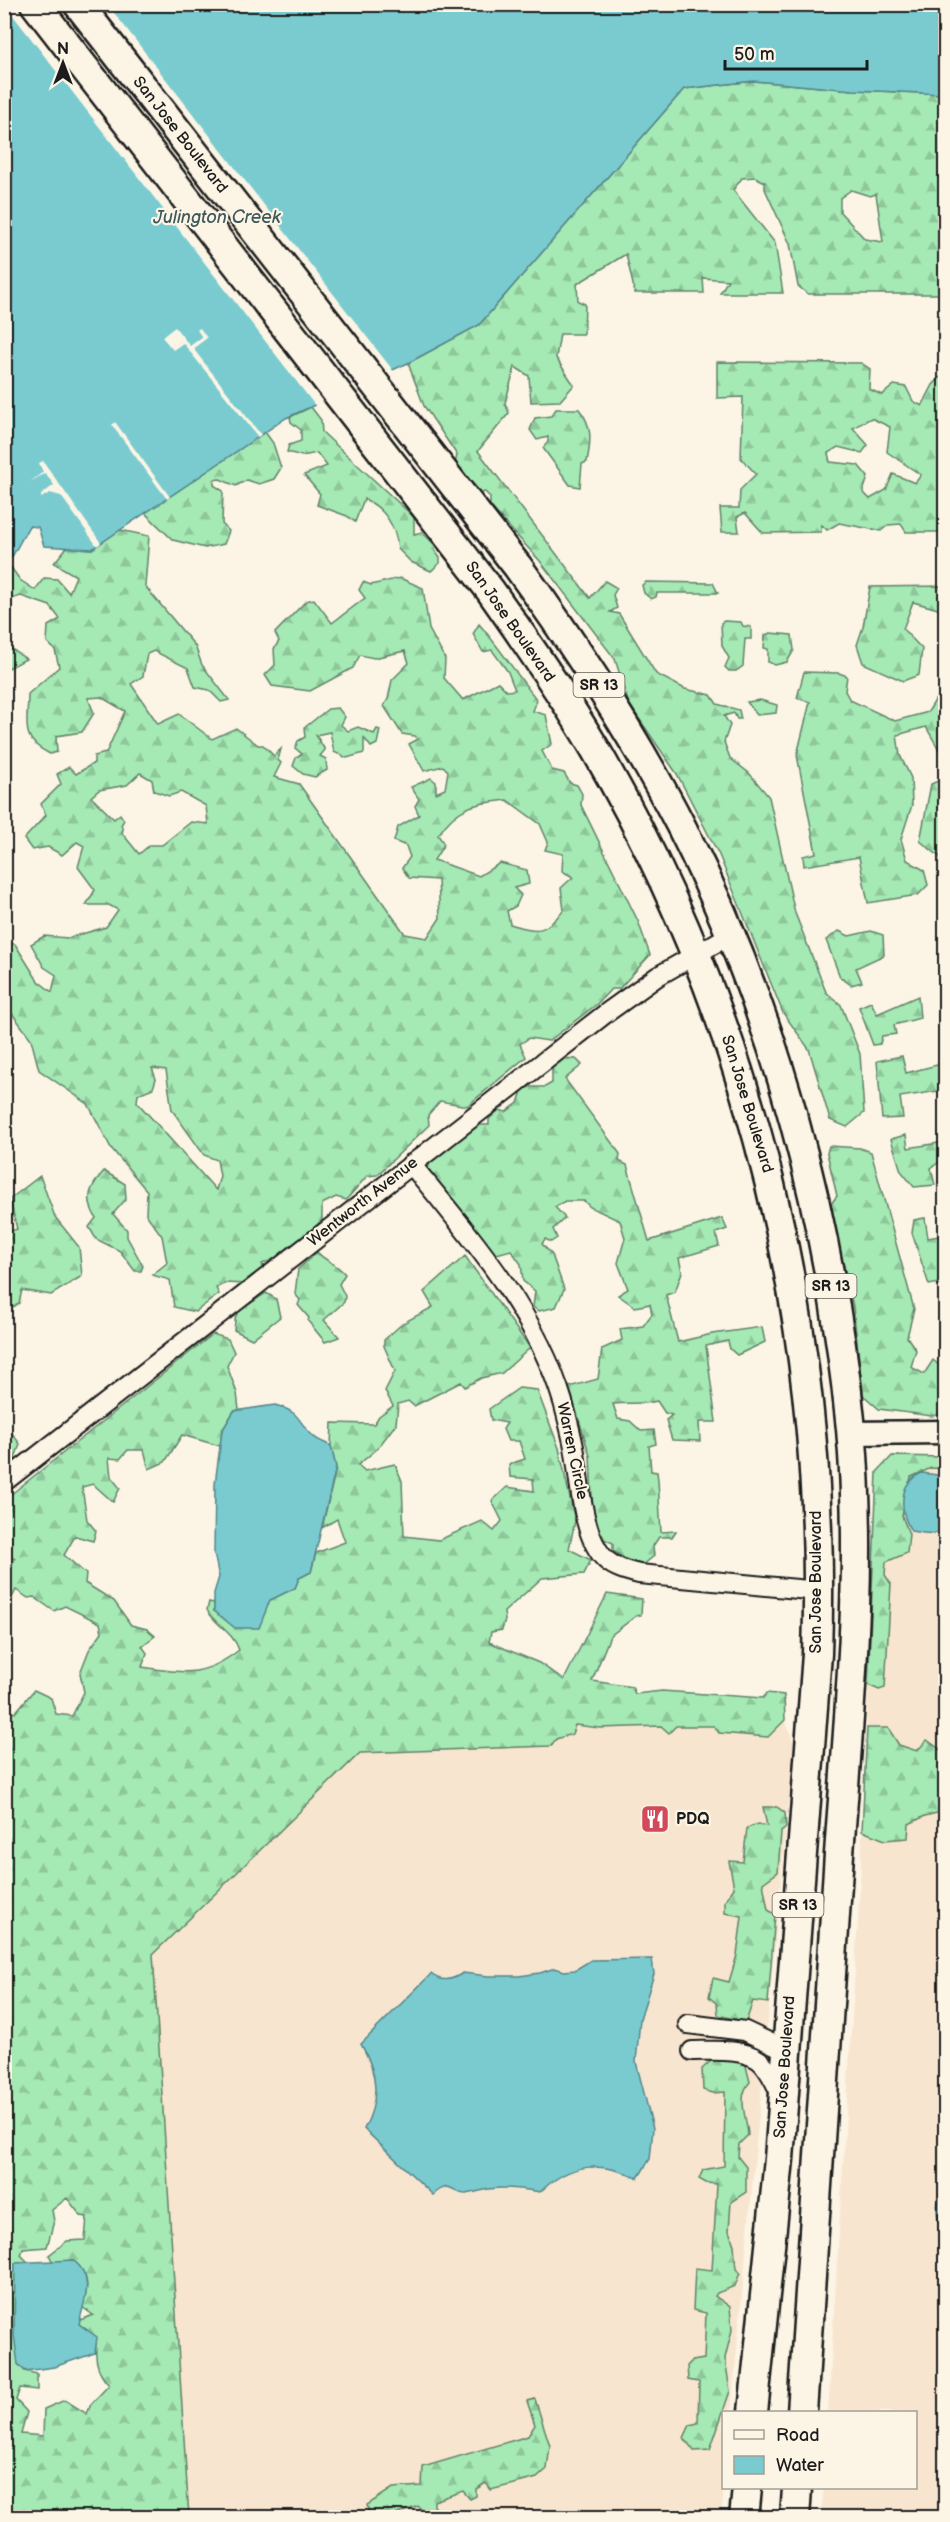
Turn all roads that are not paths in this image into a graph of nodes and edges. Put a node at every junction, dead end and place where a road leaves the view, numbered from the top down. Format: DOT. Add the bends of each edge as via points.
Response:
graph roads {
  1 [pos="35,4"];
  2 [pos="78,4"];
  3 [pos="730,935"];
  4 [pos="696,954"];
  5 [pos="411,1164"];
  6 [pos="783,1243"];
  7 [pos="851,1432"];
  8 [pos="945,1432"];
  9 [pos="4,1482"];
  10 [pos="819,1591"];
  11 [pos="852,1683"];
  12 [pos="798,1898"];
  13 [pos="688,2024"];
  14 [pos="786,2050"];
  15 [pos="692,2051"];
  16 [pos="826,2052"];
  17 [pos="782,2097"];
  18 [pos="818,2185"];
  19 [pos="756,2367"];
  20 [pos="739,2411"];
  21 [pos="753,2411"];
  22 [pos="802,2411"];
  23 [pos="733,2489"];
  24 [pos="747,2489"];
  25 [pos="797,2489"];
  26 [pos="730,2517"];
  27 [pos="744,2517"];
  28 [pos="795,2517"];
  1 -- 4 [label="main road, San Jose Boulevard / SR 13" via="490,590 593,746 651,854"];
  2 -- 3 [label="main road, San Jose Boulevard / SR 13" via="561,625 626,726 683,830"];
  3 -- 4 [label="street, Wentworth Avenue"];
  3 -- 7 [label="main road, San Jose Boulevard / SR 13" via="763,1022 803,1157 840,1340"];
  4 -- 5 [label="street, Wentworth Avenue" via="605,1014"];
  4 -- 6 [label="main road, San Jose Boulevard / SR 13" via="746,1094 767,1166"];
  5 -- 9 [label="street, Wentworth Avenue"];
  5 -- 10 [label="street, Warren Circle" via="506,1287 536,1337 562,1400 584,1513 606,1560 639,1574"];
  6 -- 7 [label="main road" via="799,1251 827,1418 835,1428"];
  6 -- 10 [label="main road, San Jose Boulevard / SR 13" via="810,1407"];
  7 -- 8 [label="street"];
  7 -- 11 [label="main road, San Jose Boulevard / SR 13" via="856,1593"];
  10 -- 11 [label="main road" via="832,1594 841,1603 841,1666"];
  10 -- 12 [label="main road, San Jose Boulevard / SR 13"];
  11 -- 16 [label="main road, San Jose Boulevard / SR 13"];
  12 -- 14 [label="main road, San Jose Boulevard / SR 13"];
  12 -- 16 [label="main road" via="809,1960 808,2001 818,2043"];
  13 -- 14 [label="street" via="745,2031"];
  14 -- 17 [label="main road, San Jose Boulevard / SR 13"];
  14 -- 18 [label="main road" via="802,2078"];
  15 -- 17 [label="street" via="743,2054 759,2060"];
  16 -- 18 [label="main road, San Jose Boulevard / SR 13"];
  17 -- 19 [label="main road, San Jose Boulevard / SR 13"];
  18 -- 22 [label="main road, San Jose Boulevard / SR 13"];
  19 -- 20 [label="main road" via="742,2379"];
  19 -- 21 [label="main road, San Jose Boulevard / SR 13"];
  23 -- 26 [label="main road"];
  24 -- 27 [label="main road"];
  25 -- 28 [label="main road"];
}
